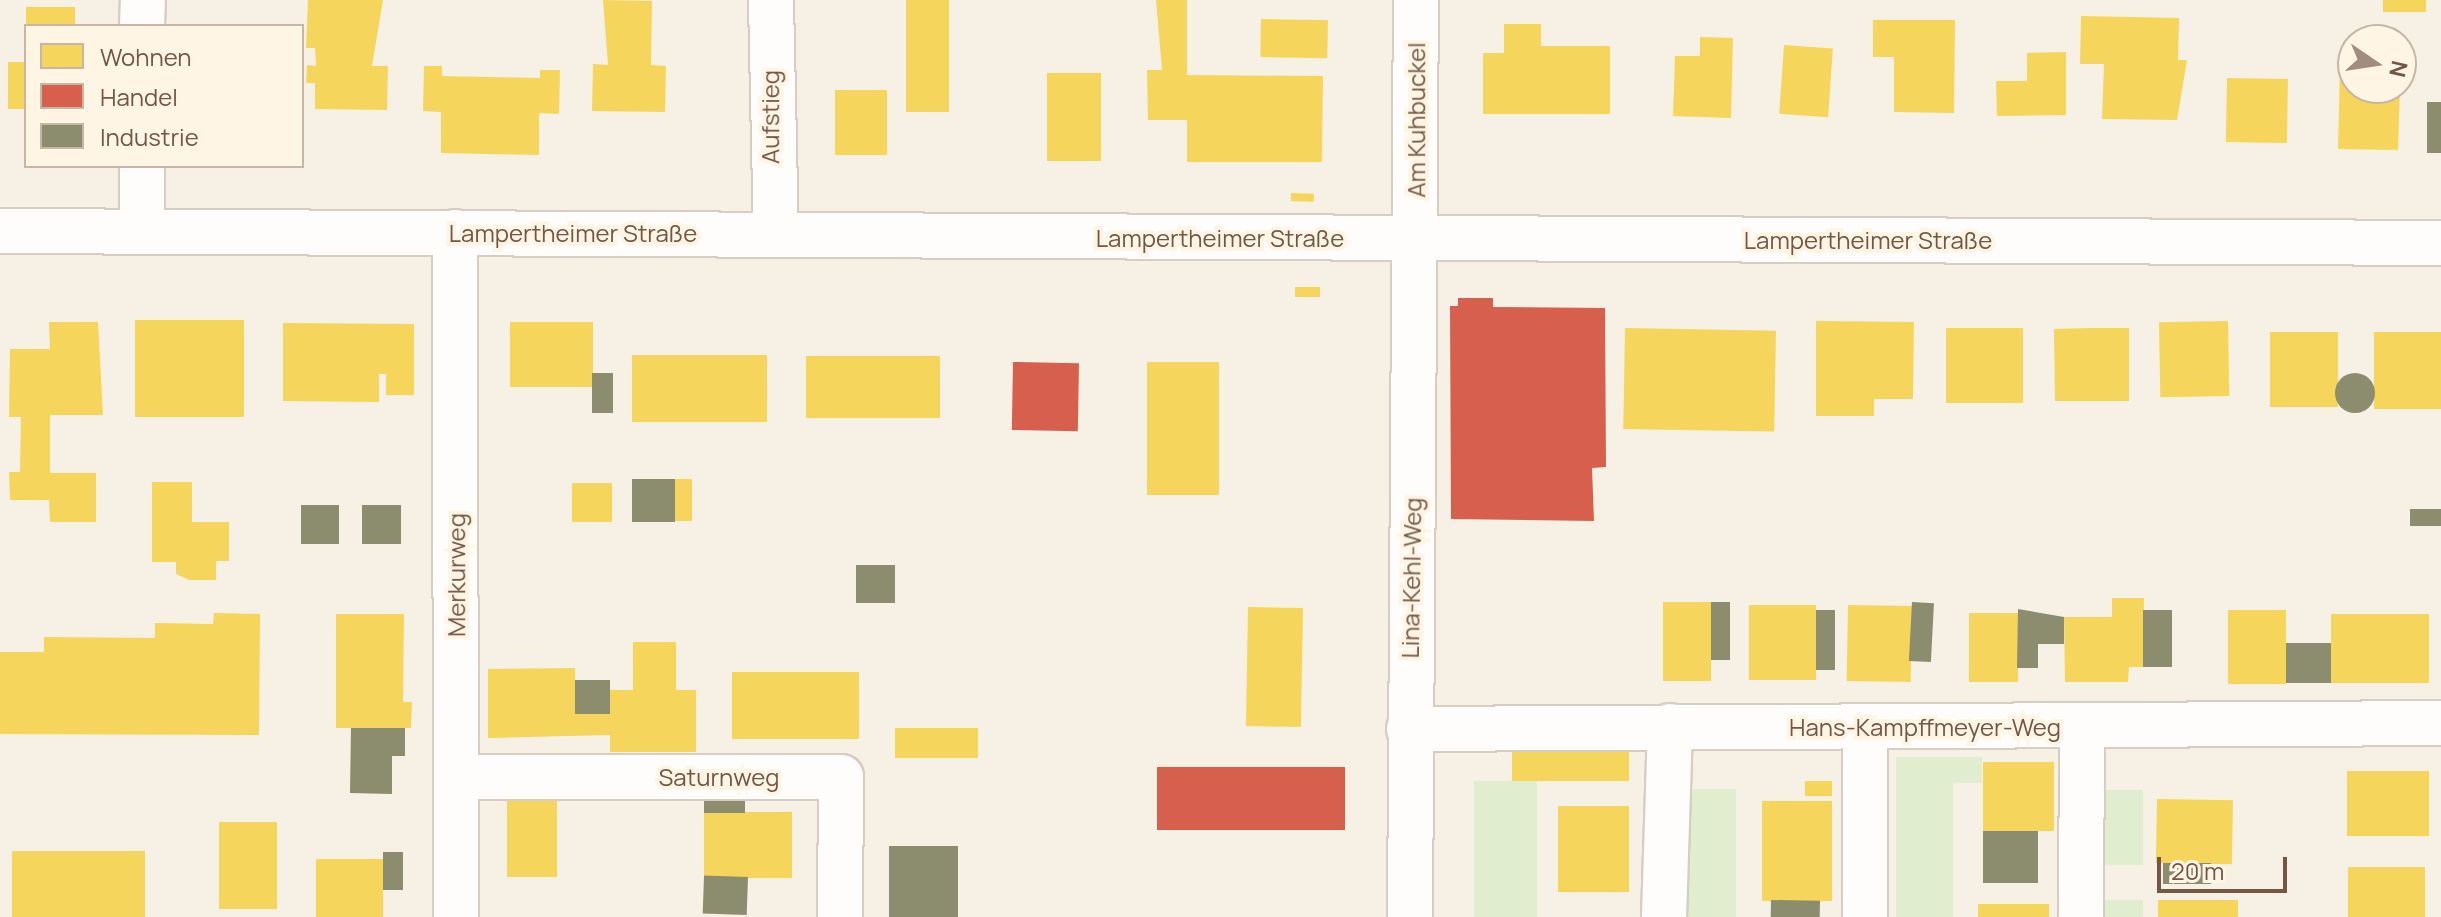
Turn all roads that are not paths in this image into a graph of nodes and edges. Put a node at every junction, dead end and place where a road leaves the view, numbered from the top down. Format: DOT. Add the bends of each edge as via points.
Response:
graph roads {
  1 [pos="143,0"];
  2 [pos="771,0"];
  3 [pos="1416,0"];
  4 [pos="142,24"];
  5 [pos="142,168"];
  6 [pos="0,231"];
  7 [pos="142,231"];
  8 [pos="455,232"];
  9 [pos="776,234"];
  10 [pos="1416,239"];
  11 [pos="2441,243"];
  12 [pos="2441,723"];
  13 [pos="1670,726"];
  14 [pos="2082,727"];
  15 [pos="1409,729"];
  16 [pos="1865,729"];
  17 [pos="456,777"];
  18 [pos="456,917"];
  19 [pos="840,917"];
  20 [pos="1410,917"];
  21 [pos="1664,917"];
  22 [pos="1865,917"];
  23 [pos="2081,917"];
  1 -- 4 [label="street"];
  2 -- 9 [label="street, Aufstieg"];
  3 -- 10 [label="street, Am Kuhbuckel"];
  5 -- 7 [label="street"];
  6 -- 7 [label="street, Lampertheimer Straße"];
  7 -- 8 [label="street, Lampertheimer Straße"];
  8 -- 9 [label="street, Lampertheimer Straße"];
  8 -- 17 [label="street, Merkurweg"];
  9 -- 10 [label="street, Lampertheimer Straße"];
  10 -- 11 [label="street, Lampertheimer Straße"];
  10 -- 15 [label="street, Lina-Kehl-Weg"];
  12 -- 14 [label="street, Hans-Kampffmeyer-Weg"];
  13 -- 15 [label="street, Hans-Kampffmeyer-Weg"];
  13 -- 16 [label="street, Hans-Kampffmeyer-Weg"];
  13 -- 21 [label="street"];
  14 -- 16 [label="street, Hans-Kampffmeyer-Weg"];
  14 -- 23 [label="street"];
  15 -- 20 [label="street, Lina-Kehl-Weg"];
  16 -- 22 [label="street"];
  17 -- 18 [label="street, Merkurweg"];
  17 -- 19 [label="street, Saturnweg" via="841,777"];
}
